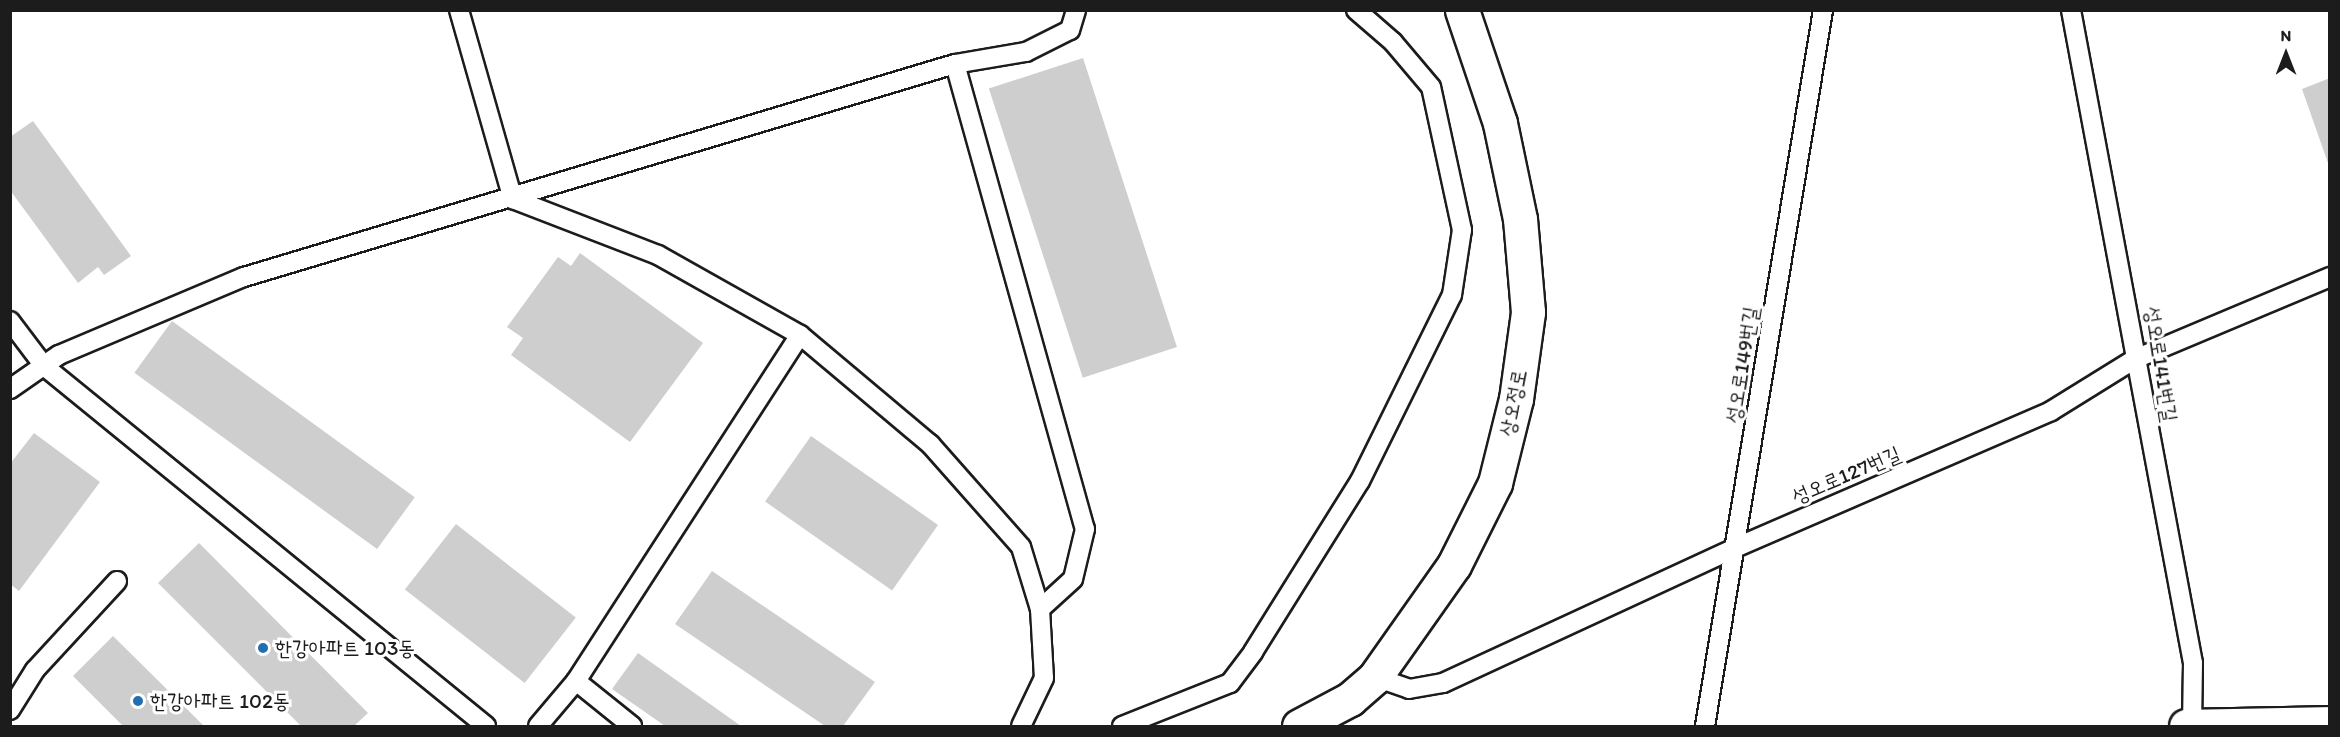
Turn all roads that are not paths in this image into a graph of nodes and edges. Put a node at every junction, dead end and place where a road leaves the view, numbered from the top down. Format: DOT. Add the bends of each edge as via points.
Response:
graph roads {
  1 [pos="459,10"];
  2 [pos="1076,10"];
  3 [pos="1356,10"];
  4 [pos="1462,10"];
  5 [pos="1823,10"];
  6 [pos="2071,10"];
  7 [pos="955,64"];
  8 [pos="513,199"];
  9 [pos="2330,277"];
  10 [pos="10,321"];
  11 [pos="800,335"];
  12 [pos="2135,359"];
  13 [pos="44,366"];
  14 [pos="10,389"];
  15 [pos="1735,548"];
  16 [pos="117,581"];
  17 [pos="1040,609"];
  18 [pos="1375,677"];
  19 [pos="576,681"];
  20 [pos="10,710"];
  21 [pos="2330,723"];
  22 [pos="2190,725"];
  23 [pos="486,726"];
  24 [pos="538,726"];
  25 [pos="632,726"];
  26 [pos="1021,726"];
  27 [pos="1122,726"];
  28 [pos="1299,726"];
  29 [pos="1705,726"];
  1 -- 8 [label="lane"];
  2 -- 7 [label="lane" via="1070,30 1026,52"];
  3 -- 27 [label="lane" via="1393,42 1431,87 1462,230 1452,296 1360,480 1230,683"];
  4 -- 18 [label="street, 상오정로" via="1500,123 1520,219 1527,323 1516,399 1495,483 1455,565"];
  5 -- 15 [label="lane, 성오로149번길"];
  6 -- 12 [label="lane, 성오로141번길" via="2134,328"];
  7 -- 8 [label="lane"];
  7 -- 17 [label="lane" via="1085,529 1072,579"];
  8 -- 11 [label="lane" via="658,255"];
  8 -- 13 [label="lane" via="244,277"];
  9 -- 12 [label="lane, 성오로127번길"];
  10 -- 13 [label="lane"];
  11 -- 17 [label="lane" via="930,444 1021,547"];
  11 -- 19 [label="lane"];
  12 -- 15 [label="lane, 성오로127번길" via="2051,411"];
  12 -- 22 [label="lane, 성오로141번길" via="2193,663"];
  13 -- 14 [label="lane"];
  13 -- 23 [label="lane"];
  15 -- 18 [label="lane, 성오로127번길" via="1443,683 1409,689"];
  15 -- 29 [label="lane, 성오로149번길"];
  16 -- 20 [label="lane" via="35,670"];
  17 -- 26 [label="lane" via="1044,678"];
  18 -- 28 [label="street, 상오정로" via="1350,699"];
  19 -- 24 [label="lane"];
  19 -- 25 [label="lane"];
  21 -- 22 [label="street"];
}
